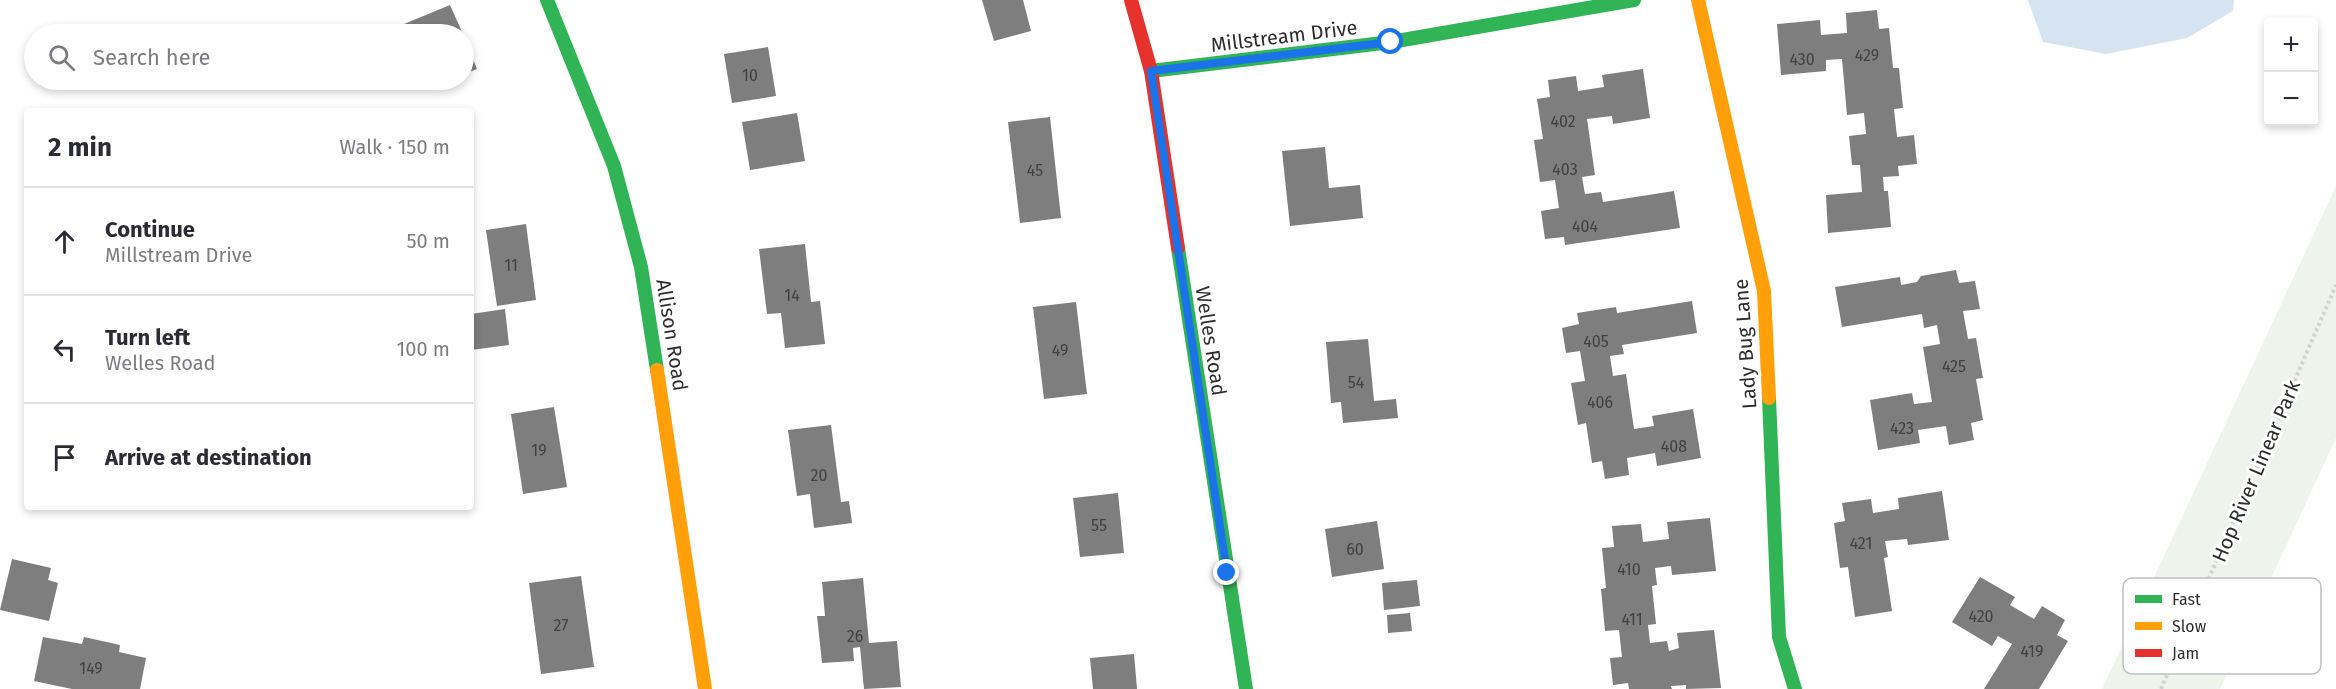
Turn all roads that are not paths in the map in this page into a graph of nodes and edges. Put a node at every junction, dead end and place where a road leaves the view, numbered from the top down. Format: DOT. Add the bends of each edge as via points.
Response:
graph roads {
  1 [pos="547,0"];
  2 [pos="1131,0"];
  3 [pos="1634,0"];
  4 [pos="1698,0"];
  5 [pos="1151,71"];
  6 [pos="705,689"];
  7 [pos="1246,689"];
  8 [pos="1795,689"];
  1 -- 6 [label="street, Allison Road" via="614,166 641,267"];
  2 -- 5 [label="street, Welles Road"];
  3 -- 5 [label="street, Millstream Drive" via="1391,42"];
  4 -- 8 [label="street, Lady Bug Lane" via="1764,291 1779,637"];
  5 -- 7 [label="street, Welles Road"];
}
